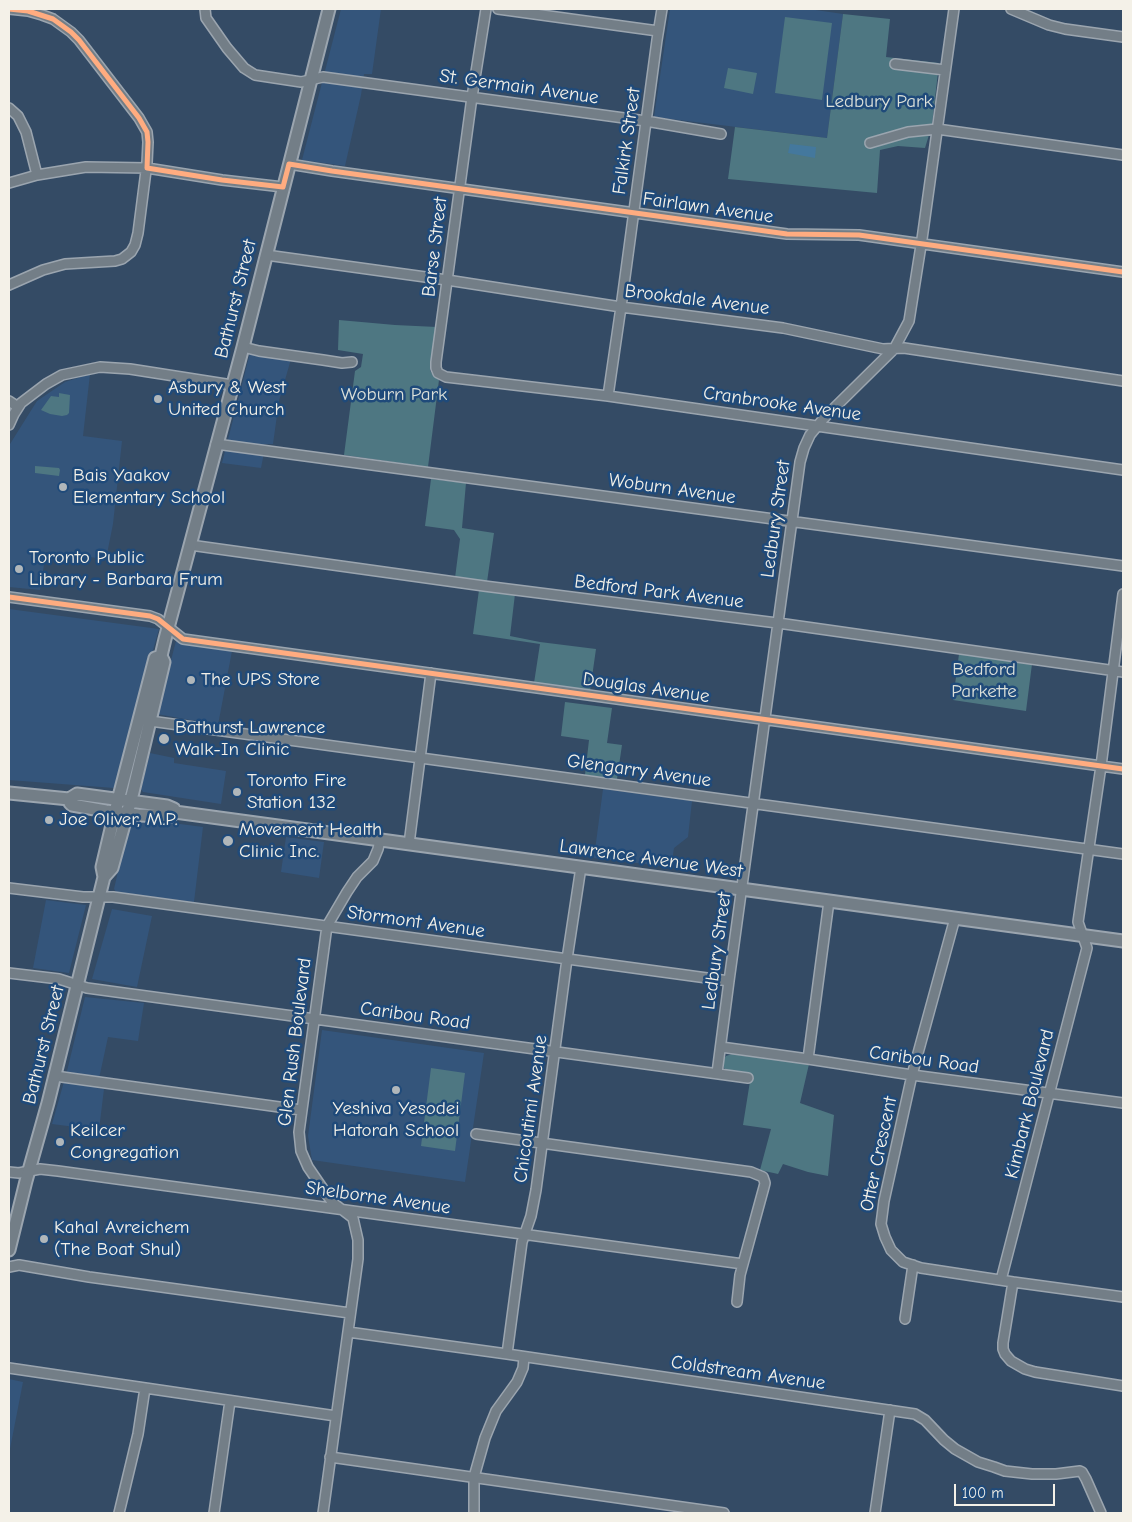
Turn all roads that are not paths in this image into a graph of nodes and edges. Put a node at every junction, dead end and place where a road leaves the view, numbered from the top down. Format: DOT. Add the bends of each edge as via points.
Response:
graph roads {
  1 [pos="9,9"];
  2 [pos="205,9"];
  3 [pos="329,9"];
  4 [pos="486,9"];
  5 [pos="498,9"];
  6 [pos="662,9"];
  7 [pos="954,9"];
  8 [pos="1011,9"];
  9 [pos="658,32"];
  10 [pos="1123,37"];
  11 [pos="895,64"];
  12 [pos="945,70"];
  13 [pos="311,79"];
  14 [pos="472,97"];
  15 [pos="9,108"];
  16 [pos="646,121"];
  17 [pos="937,129"];
  18 [pos="722,134"];
  19 [pos="870,143"];
  20 [pos="1123,155"];
  21 [pos="290,164"];
  22 [pos="147,168"];
  23 [pos="37,175"];
  24 [pos="9,183"];
  25 [pos="283,188"];
  26 [pos="459,188"];
  27 [pos="633,212"];
  28 [pos="922,244"];
  29 [pos="266,255"];
  30 [pos="1123,272"];
  31 [pos="447,280"];
  32 [pos="9,285"];
  33 [pos="621,307"];
  34 [pos="243,347"];
  35 [pos="894,349"];
  36 [pos="352,362"];
  37 [pos="437,371"];
  38 [pos="1123,381"];
  39 [pos="232,385"];
  40 [pos="608,396"];
  41 [pos="9,401"];
  42 [pos="18,407"];
  43 [pos="9,425"];
  44 [pos="818,426"];
  45 [pos="216,444"];
  46 [pos="1123,470"];
  47 [pos="792,521"];
  48 [pos="190,545"];
  49 [pos="1123,566"];
  50 [pos="1123,594"];
  51 [pos="9,597"];
  52 [pos="778,623"];
  53 [pos="168,628"];
  54 [pos="161,656"];
  55 [pos="1113,671"];
  56 [pos="1123,672"];
  57 [pos="431,673"];
  58 [pos="766,719"];
  59 [pos="150,720"];
  60 [pos="421,758"];
  61 [pos="1101,766"];
  62 [pos="1123,769"];
  63 [pos="9,793"];
  64 [pos="69,799"];
  65 [pos="118,799"];
  66 [pos="130,801"];
  67 [pos="754,803"];
  68 [pos="115,812"];
  69 [pos="175,812"];
  70 [pos="127,814"];
  71 [pos="380,840"];
  72 [pos="409,844"];
  73 [pos="1088,849"];
  74 [pos="1123,854"];
  75 [pos="581,867"];
  76 [pos="104,877"];
  77 [pos="9,888"];
  78 [pos="742,889"];
  79 [pos="99,897"];
  80 [pos="829,901"];
  81 [pos="955,918"];
  82 [pos="327,926"];
  83 [pos="1082,936"];
  84 [pos="1123,941"];
  85 [pos="567,959"];
  86 [pos="9,973"];
  87 [pos="729,981"];
  88 [pos="77,984"];
  89 [pos="314,1018"];
  90 [pos="721,1047"];
  91 [pos="555,1051"];
  92 [pos="808,1059"];
  93 [pos="718,1073"];
  94 [pos="912,1075"];
  95 [pos="55,1076"];
  96 [pos="748,1078"];
  97 [pos="1049,1094"];
  98 [pos="1123,1103"];
  99 [pos="301,1110"];
  100 [pos="476,1134"];
  101 [pos="542,1143"];
  102 [pos="29,1171"];
  103 [pos="9,1172"];
  104 [pos="343,1210"];
  105 [pos="525,1234"];
  106 [pos="9,1250"];
  107 [pos="743,1264"];
  108 [pos="913,1265"];
  109 [pos="9,1267"];
  110 [pos="1001,1280"];
  111 [pos="1013,1282"];
  112 [pos="1123,1297"];
  113 [pos="737,1302"];
  114 [pos="350,1313"];
  115 [pos="905,1319"];
  116 [pos="348,1332"];
  117 [pos="507,1354"];
  118 [pos="524,1357"];
  119 [pos="9,1368"];
  120 [pos="1123,1386"];
  121 [pos="145,1388"];
  122 [pos="230,1401"];
  123 [pos="890,1410"];
  124 [pos="336,1416"];
  125 [pos="330,1457"];
  126 [pos="474,1477"];
  127 [pos="119,1513"];
  128 [pos="214,1513"];
  129 [pos="323,1513"];
  130 [pos="474,1513"];
  131 [pos="724,1513"];
  132 [pos="875,1513"];
  133 [pos="1101,1513"];
  1 -- 22 [label="street" via="53,19 79,40 147,132"];
  2 -- 13 [label="street, St. Germain Avenue" via="206,18 244,68 255,75 301,82"];
  3 -- 13 [label="main road, Bathurst Street"];
  4 -- 14 [label="street, Barse Street"];
  5 -- 9 [label="street"];
  6 -- 9 [label="street, Falkirk Street"];
  7 -- 12 [label="street, Ledbury Street"];
  8 -- 10 [label="street" via="1065,29"];
  9 -- 16 [label="street, Falkirk Street"];
  11 -- 12 [label="street"];
  12 -- 17 [label="street, Ledbury Street"];
  13 -- 14 [label="street, St. Germain Avenue" via="323,77"];
  13 -- 21 [label="main road, Bathurst Street"];
  14 -- 16 [label="street, St. Germain Avenue"];
  14 -- 26 [label="street, Barse Street"];
  15 -- 23 [label="street" via="18,116 26,132"];
  16 -- 18 [label="street, St. Germain Avenue"];
  16 -- 27 [label="street, Falkirk Street"];
  17 -- 19 [label="street" via="908,132"];
  17 -- 20 [label="street"];
  17 -- 28 [label="street, Ledbury Street"];
  21 -- 25 [label="main road, Bathurst Street"];
  21 -- 26 [label="street, Fairlawn Avenue"];
  22 -- 23 [label="street" via="86,167"];
  22 -- 25 [label="street"];
  22 -- 32 [label="street" via="137,239 126,256 115,260 65,264"];
  23 -- 24 [label="street"];
  25 -- 29 [label="main road, Bathurst Street"];
  26 -- 27 [label="street, Fairlawn Avenue"];
  26 -- 31 [label="street, Barse Street"];
  27 -- 28 [label="street, Fairlawn Avenue" via="787,234 859,235"];
  27 -- 33 [label="street, Falkirk Street"];
  28 -- 30 [label="street, Fairlawn Avenue"];
  28 -- 35 [label="street, Ledbury Street" via="911,312"];
  29 -- 31 [label="street, Brookdale Avenue"];
  29 -- 34 [label="main road, Bathurst Street"];
  31 -- 33 [label="street, Brookdale Avenue"];
  31 -- 37 [label="street, Barse Street"];
  33 -- 35 [label="street, Brookdale Avenue" via="783,328"];
  33 -- 40 [label="street, Falkirk Street"];
  34 -- 36 [label="street"];
  34 -- 39 [label="main road, Bathurst Street"];
  35 -- 38 [label="street, Brookdale Avenue"];
  35 -- 44 [label="street, Ledbury Street"];
  37 -- 40 [label="street, Cranbrooke Avenue" via="446,377"];
  39 -- 42 [label="street" via="100,366 62,375 37,390"];
  39 -- 45 [label="main road, Bathurst Street"];
  40 -- 44 [label="street, Cranbrooke Avenue"];
  41 -- 42 [label="street"];
  42 -- 43 [label="street"];
  44 -- 46 [label="street, Cranbrooke Avenue"];
  44 -- 47 [label="street, Ledbury Street" via="807,442 800,462"];
  45 -- 47 [label="street, Woburn Avenue"];
  45 -- 48 [label="main road, Bathurst Street"];
  47 -- 49 [label="street, Woburn Avenue"];
  47 -- 52 [label="street, Ledbury Street"];
  48 -- 52 [label="street, Bedford Park Avenue"];
  48 -- 53 [label="main road, Bathurst Street"];
  50 -- 55 [label="street, Kimbark Boulevard"];
  51 -- 53 [label="street, Douglas Avenue" via="150,616"];
  52 -- 55 [label="street, Bedford Park Avenue"];
  52 -- 58 [label="street, Ledbury Street"];
  53 -- 54 [label="main road, Bathurst Street"];
  53 -- 57 [label="street, Douglas Avenue" via="183,639"];
  54 -- 59 [label="main road, Bathurst Street" via="164,662"];
  54 -- 65 [label="main road, Bathurst Street" via="156,658"];
  55 -- 56 [label="street, Bedford Park Avenue"];
  55 -- 61 [label="street, Kimbark Boulevard"];
  57 -- 58 [label="street, Douglas Avenue"];
  57 -- 60 [label="street"];
  58 -- 61 [label="street, Douglas Avenue"];
  58 -- 67 [label="street, Ledbury Street"];
  59 -- 60 [label="street, Glengarry Avenue"];
  59 -- 66 [label="main road, Bathurst Street"];
  60 -- 67 [label="street, Glengarry Avenue"];
  60 -- 72 [label="street"];
  61 -- 62 [label="street, Douglas Avenue"];
  61 -- 73 [label="street, Kimbark Boulevard"];
  63 -- 64 [label="main road, Lawrence Avenue West"];
  64 -- 65 [label="main road, Lawrence Avenue West" via="77,794"];
  64 -- 68 [label="main road, Lawrence Avenue West" via="72,805"];
  65 -- 66 [label="main road, Lawrence Avenue West"];
  65 -- 68 [label="main road, Bathurst Street"];
  66 -- 69 [label="main road, Lawrence Avenue West" via="170,807"];
  66 -- 70 [label="main road, Bathurst Street"];
  67 -- 73 [label="street, Glengarry Avenue"];
  67 -- 78 [label="street, Ledbury Street"];
  68 -- 70 [label="main road, Lawrence Avenue West"];
  68 -- 76 [label="main road, Bathurst Street" via="102,867"];
  69 -- 70 [label="main road, Lawrence Avenue West" via="171,816"];
  69 -- 71 [label="main road, Lawrence Avenue West"];
  70 -- 76 [label="main road, Bathurst Street" via="112,868"];
  71 -- 72 [label="main road, Lawrence Avenue West"];
  71 -- 82 [label="street, Glen Rush Boulevard" via="373,861 357,877"];
  72 -- 75 [label="main road, Lawrence Avenue West"];
  73 -- 74 [label="street, Glengarry Avenue"];
  73 -- 83 [label="street, Kimbark Boulevard" via="1078,922"];
  75 -- 78 [label="main road, Lawrence Avenue West"];
  75 -- 85 [label="street, Chicoutimi Avenue"];
  76 -- 79 [label="main road, Bathurst Street"];
  77 -- 79 [label="street, Stormont Avenue"];
  78 -- 80 [label="main road, Lawrence Avenue West"];
  78 -- 87 [label="street, Ledbury Street"];
  79 -- 82 [label="street, Stormont Avenue"];
  79 -- 88 [label="main road, Bathurst Street"];
  80 -- 81 [label="main road, Lawrence Avenue West"];
  80 -- 92 [label="street"];
  81 -- 83 [label="main road, Lawrence Avenue West"];
  81 -- 94 [label="street, Otter Crescent"];
  82 -- 85 [label="street, Stormont Avenue"];
  82 -- 89 [label="street, Glen Rush Boulevard"];
  83 -- 84 [label="main road, Lawrence Avenue West"];
  83 -- 97 [label="street, Kimbark Boulevard" via="1087,948"];
  85 -- 87 [label="street, Stormont Avenue"];
  85 -- 91 [label="street, Chicoutimi Avenue"];
  86 -- 88 [label="street, Caribou Road"];
  87 -- 90 [label="street, Ledbury Street"];
  88 -- 89 [label="street, Caribou Road" via="87,988"];
  88 -- 95 [label="main road, Bathurst Street"];
  89 -- 91 [label="street, Caribou Road"];
  89 -- 99 [label="street, Glen Rush Boulevard"];
  90 -- 92 [label="street, Caribou Road"];
  90 -- 93 [label="street, Ledbury Street"];
  91 -- 93 [label="street, Caribou Road"];
  91 -- 101 [label="street, Chicoutimi Avenue"];
  92 -- 94 [label="street, Caribou Road"];
  93 -- 96 [label="street, Caribou Road"];
  94 -- 97 [label="street, Caribou Road"];
  94 -- 108 [label="street, Otter Crescent" via="881,1224 891,1250 903,1262"];
  95 -- 99 [label="street"];
  95 -- 102 [label="main road, Bathurst Street"];
  97 -- 98 [label="street, Caribou Road"];
  97 -- 110 [label="street, Kimbark Boulevard"];
  99 -- 104 [label="street, Glen Rush Boulevard" via="299,1138 303,1158 332,1202"];
  100 -- 101 [label="street"];
  101 -- 105 [label="street, Chicoutimi Avenue" via="534,1201"];
  101 -- 107 [label="street" via="751,1172 762,1177 765,1183"];
  102 -- 103 [label="street, Shelborne Avenue"];
  102 -- 104 [label="street, Shelborne Avenue" via="58,1171"];
  102 -- 106 [label="main road, Bathurst Street"];
  104 -- 105 [label="street, Shelborne Avenue"];
  104 -- 114 [label="street, Glen Rush Boulevard" via="353,1218 358,1240"];
  105 -- 107 [label="street, Shelborne Avenue"];
  105 -- 117 [label="street, Chicoutimi Avenue"];
  107 -- 113 [label="street"];
  108 -- 110 [label="street, Otter Crescent"];
  108 -- 115 [label="street"];
  109 -- 114 [label="street" via="19,1265"];
  110 -- 111 [label="street, Otter Crescent"];
  111 -- 112 [label="street, Otter Crescent"];
  111 -- 120 [label="street" via="1003,1343 1005,1354 1011,1361 1036,1372"];
  114 -- 116 [label="street, Glen Rush Boulevard"];
  116 -- 117 [label="street, Coldstream Avenue"];
  116 -- 124 [label="street, Glen Rush Boulevard"];
  117 -- 118 [label="street, Coldstream Avenue"];
  118 -- 123 [label="street, Coldstream Avenue"];
  118 -- 126 [label="street" via="517,1382 492,1419"];
  119 -- 121 [label="street"];
  121 -- 122 [label="street"];
  121 -- 127 [label="street" via="138,1434"];
  122 -- 124 [label="street"];
  122 -- 128 [label="street"];
  123 -- 132 [label="street"];
  123 -- 133 [label="street, Coldstream Avenue" via="920,1417 955,1449 978,1462 1005,1471 1032,1474 1080,1471"];
  124 -- 125 [label="street, Glen Rush Boulevard"];
  125 -- 126 [label="street"];
  125 -- 129 [label="street, Glen Rush Boulevard"];
  126 -- 130 [label="street"];
  126 -- 131 [label="street"];
}
